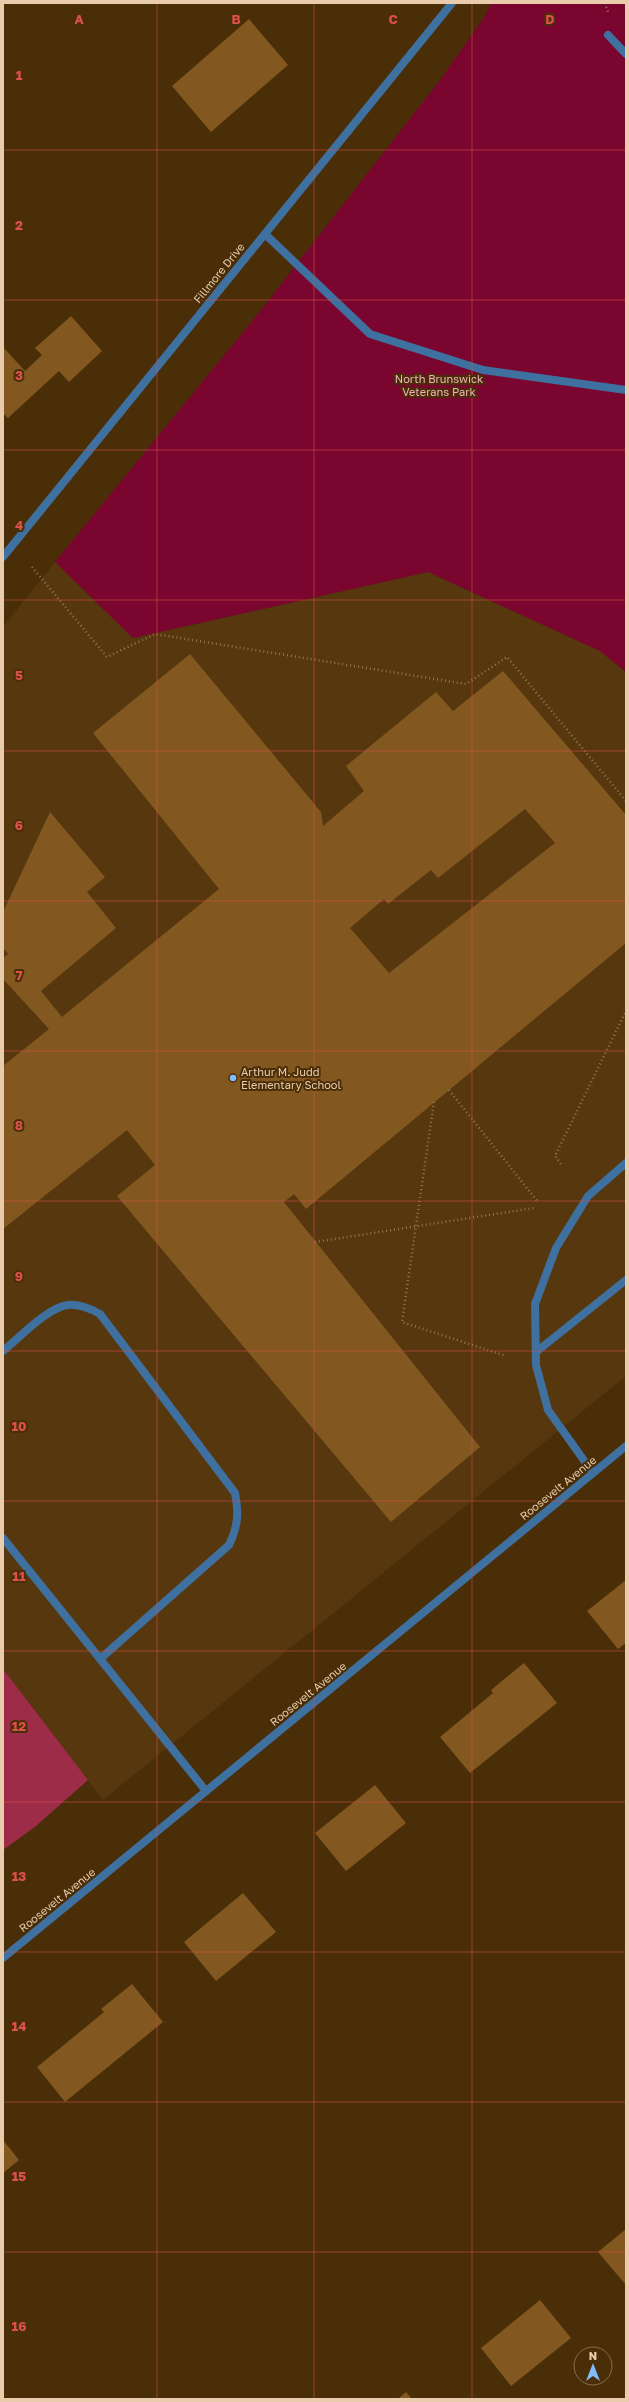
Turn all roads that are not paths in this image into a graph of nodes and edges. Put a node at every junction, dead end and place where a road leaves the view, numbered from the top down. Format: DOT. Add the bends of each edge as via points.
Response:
graph roads {
  1 [pos="452,3"];
  2 [pos="608,36"];
  3 [pos="626,54"];
  4 [pos="265,234"];
  5 [pos="626,390"];
  6 [pos="3,557"];
  7 [pos="626,1163"];
  8 [pos="626,1280"];
  9 [pos="3,1351"];
  10 [pos="536,1352"];
  11 [pos="626,1446"];
  12 [pos="593,1473"];
  13 [pos="3,1538"];
  14 [pos="100,1659"];
  15 [pos="206,1792"];
  16 [pos="3,1958"];
  1 -- 4 [label="street, Fillmore Drive"];
  2 -- 3 [label="street"];
  4 -- 5 [label="street" via="370,334 483,370"];
  4 -- 6 [label="street, Fillmore Drive"];
  7 -- 10 [label="street" via="588,1196 556,1248 535,1304"];
  8 -- 10 [label="street"];
  9 -- 14 [label="street" via="52,1311 68,1305 87,1307 100,1314 235,1493 239,1511 236,1529 229,1545"];
  10 -- 12 [label="street" via="536,1365 548,1410"];
  11 -- 12 [label="street, Roosevelt Avenue"];
  12 -- 15 [label="street, Roosevelt Avenue"];
  13 -- 14 [label="street"];
  14 -- 15 [label="street"];
  15 -- 16 [label="street, Roosevelt Avenue"];
}
